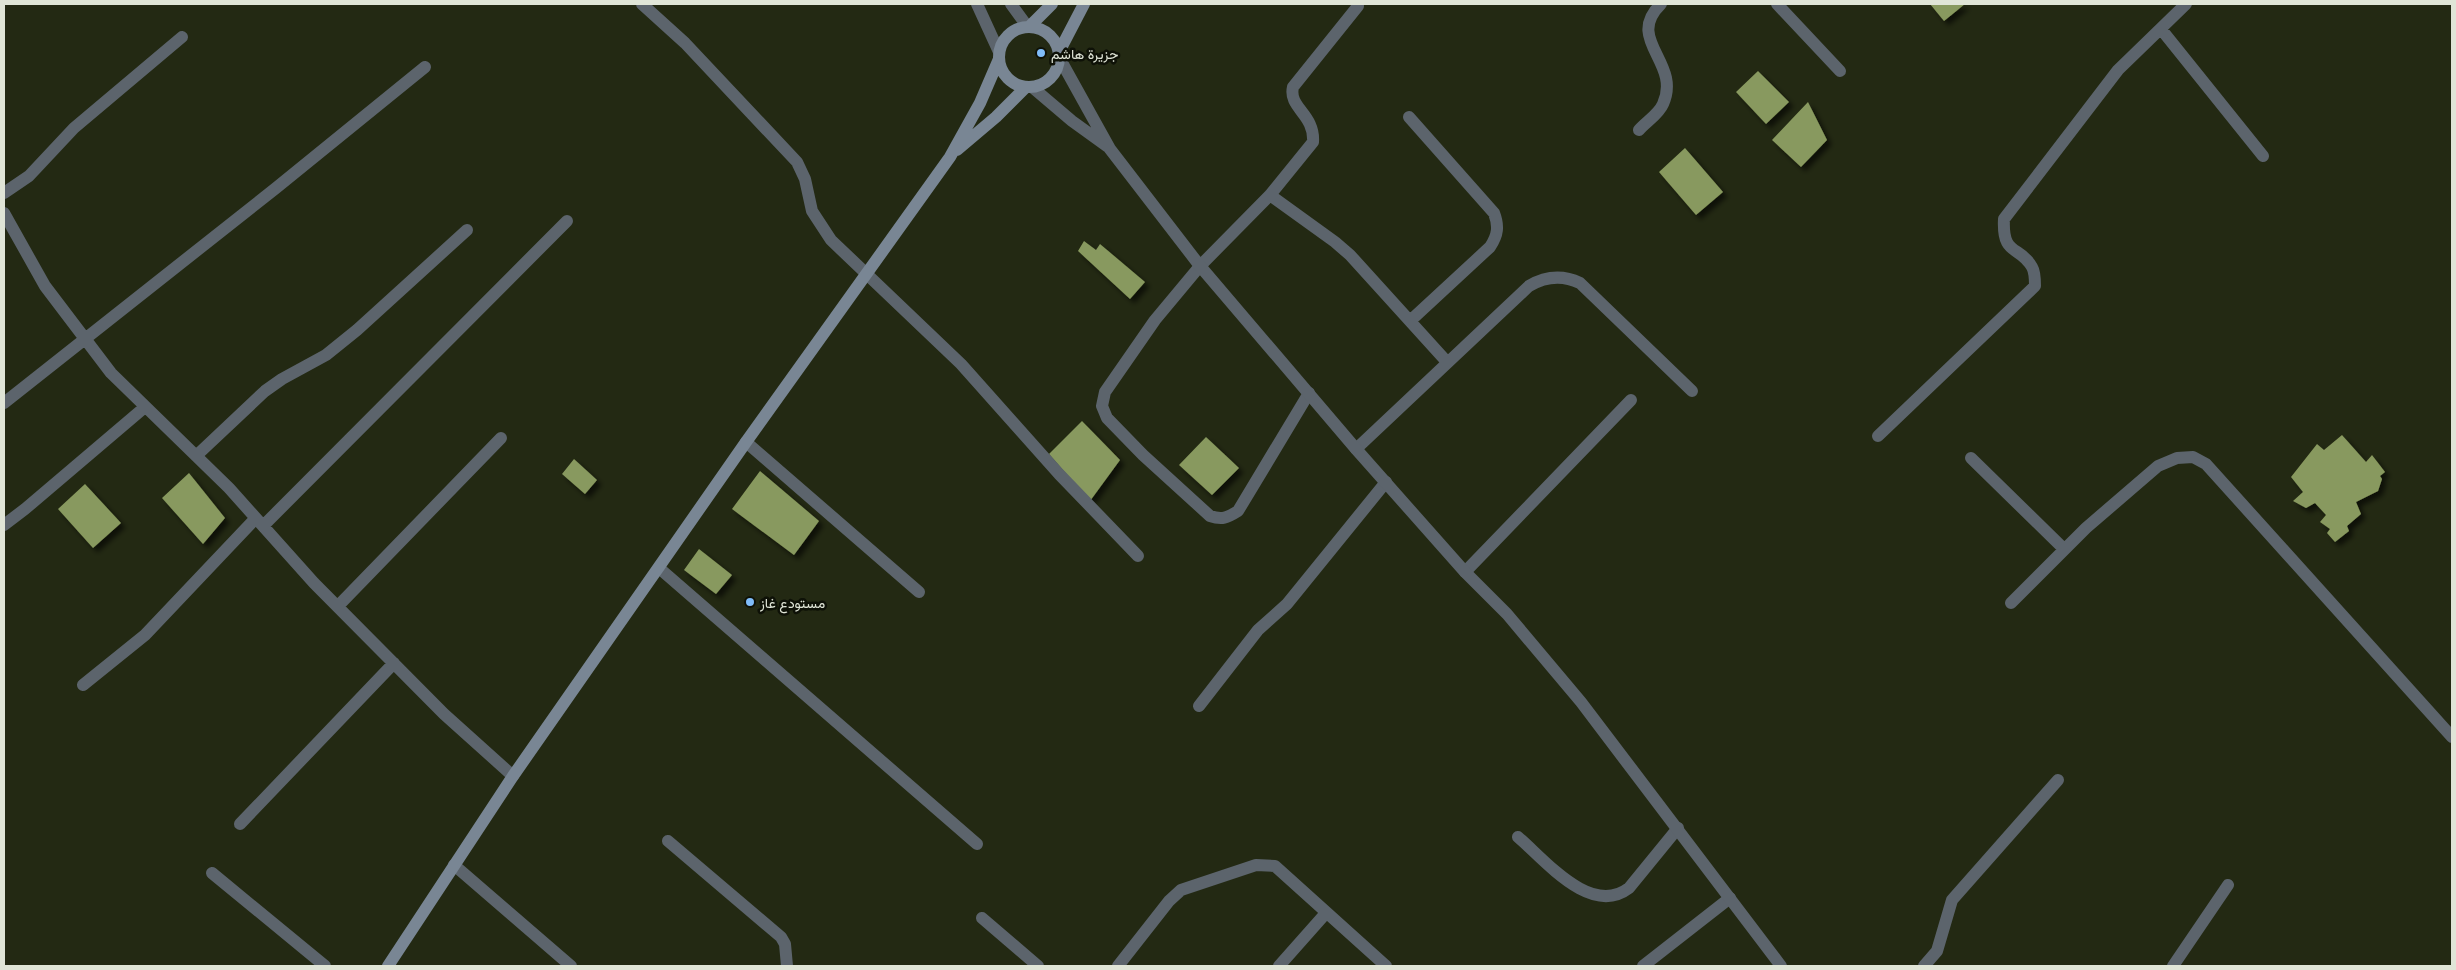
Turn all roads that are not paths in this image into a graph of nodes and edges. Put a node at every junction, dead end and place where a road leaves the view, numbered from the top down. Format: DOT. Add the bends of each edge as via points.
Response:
graph roads {
  1 [pos="642,4"];
  2 [pos="977,4"];
  3 [pos="1011,4"];
  4 [pos="1052,4"];
  5 [pos="1084,4"];
  6 [pos="1661,4"];
  7 [pos="1777,4"];
  8 [pos="2186,4"];
  9 [pos="1358,6"];
  10 [pos="1028,26"];
  11 [pos="2160,29"];
  12 [pos="182,37"];
  13 [pos="1060,55"];
  14 [pos="999,56"];
  15 [pos="425,66"];
  16 [pos="1840,71"];
  17 [pos="1029,87"];
  18 [pos="1409,118"];
  19 [pos="1639,130"];
  20 [pos="1110,149"];
  21 [pos="2263,156"];
  22 [pos="950,157"];
  23 [pos="4,193"];
  24 [pos="1270,195"];
  25 [pos="4,214"];
  26 [pos="567,221"];
  27 [pos="466,230"];
  28 [pos="1200,266"];
  29 [pos="867,274"];
  30 [pos="1410,321"];
  31 [pos="84,340"];
  32 [pos="1447,362"];
  33 [pos="1692,391"];
  34 [pos="1309,393"];
  35 [pos="1631,400"];
  36 [pos="4,403"];
  37 [pos="144,407"];
  38 [pos="1878,436"];
  39 [pos="501,438"];
  40 [pos="746,442"];
  41 [pos="1356,449"];
  42 [pos="196,456"];
  43 [pos="1971,458"];
  44 [pos="1386,482"];
  45 [pos="260,522"];
  46 [pos="4,525"];
  47 [pos="2064,549"];
  48 [pos="1138,556"];
  49 [pos="659,568"];
  50 [pos="1465,572"];
  51 [pos="920,592"];
  52 [pos="2011,603"];
  53 [pos="338,606"];
  54 [pos="394,663"];
  55 [pos="83,685"];
  56 [pos="1199,706"];
  57 [pos="2452,738"];
  58 [pos="513,776"];
  59 [pos="2058,780"];
  60 [pos="240,824"];
  61 [pos="1678,828"];
  62 [pos="1518,837"];
  63 [pos="668,841"];
  64 [pos="978,844"];
  65 [pos="454,865"];
  66 [pos="212,873"];
  67 [pos="2228,885"];
  68 [pos="1730,898"];
  69 [pos="1326,914"];
  70 [pos="982,918"];
  71 [pos="325,966"];
  72 [pos="388,966"];
  73 [pos="571,966"];
  74 [pos="787,966"];
  75 [pos="1038,966"];
  76 [pos="1118,966"];
  77 [pos="1279,966"];
  78 [pos="1386,966"];
  79 [pos="1643,966"];
  80 [pos="1781,966"];
  81 [pos="1924,966"];
  82 [pos="2173,966"];
  1 -- 29 [label="street" via="685,43 797,162 819,224"];
  2 -- 14 [label="street"];
  3 -- 10 [label="street"];
  4 -- 10 [label="main road"];
  5 -- 13 [label="main road"];
  6 -- 19 [label="street" via="1652,13 1647,32 1668,77 1667,93 1662,106"];
  7 -- 16 [label="street"];
  8 -- 11 [label="street"];
  9 -- 24 [label="street" via="1294,88 1293,99 1312,125 1313,142"];
  10 -- 13 [label="main road" via="1049,34"];
  10 -- 14 [label="main road" via="1008,35"];
  11 -- 21 [label="street"];
  11 -- 38 [label="street" via="2118,70 2004,219 2006,240 2010,248 2032,266 2035,286"];
  12 -- 23 [label="street" via="74,128 29,176"];
  13 -- 17 [label="main road" via="1051,78"];
  13 -- 20 [label="street"];
  14 -- 17 [label="main road" via="1007,78"];
  14 -- 22 [label="main road" via="980,103"];
  15 -- 31 [label="street"];
  17 -- 20 [label="street"];
  17 -- 22 [label="main road"];
  18 -- 30 [label="street" via="1494,213 1498,223 1497,237 1490,247"];
  20 -- 28 [label="street"];
  22 -- 29 [label="main road"];
  24 -- 28 [label="street"];
  24 -- 30 [label="street" via="1335,242"];
  25 -- 31 [label="street" via="45,286"];
  26 -- 45 [label="street"];
  27 -- 42 [label="street" via="357,330 326,355 265,392"];
  28 -- 34 [label="street"];
  28 -- 34 [label="street" via="1155,320 1105,392 1102,406 1107,418 1143,456 1210,516 1228,518 1238,511"];
  29 -- 40 [label="main road"];
  29 -- 48 [label="street" via="962,364 1059,474"];
  30 -- 32 [label="street"];
  31 -- 36 [label="street"];
  31 -- 37 [label="street"];
  32 -- 33 [label="street" via="1529,286 1548,278 1569,278 1580,283"];
  32 -- 41 [label="street"];
  34 -- 41 [label="street"];
  35 -- 50 [label="street"];
  37 -- 42 [label="street"];
  37 -- 46 [label="street"];
  39 -- 53 [label="street"];
  40 -- 49 [label="main road"];
  40 -- 51 [label="street"];
  41 -- 44 [label="street"];
  42 -- 45 [label="street"];
  43 -- 47 [label="street"];
  44 -- 50 [label="street"];
  44 -- 56 [label="street" via="1287,604 1258,630"];
  45 -- 53 [label="street"];
  45 -- 55 [label="street" via="126,652"];
  47 -- 52 [label="street"];
  47 -- 57 [label="street" via="2158,466 2177,458 2193,458 2206,464"];
  49 -- 58 [label="main road"];
  49 -- 64 [label="street"];
  50 -- 61 [label="street" via="1507,614 1581,702"];
  53 -- 54 [label="street"];
  54 -- 58 [label="street" via="444,714"];
  54 -- 60 [label="street"];
  58 -- 65 [label="main road"];
  59 -- 81 [label="street" via="1952,900 1937,952"];
  61 -- 62 [label="street" via="1629,888 1618,896 1605,897 1591,895 1578,888"];
  61 -- 68 [label="street"];
  63 -- 74 [label="street" via="781,937"];
  65 -- 72 [label="main road"];
  65 -- 73 [label="street"];
  66 -- 71 [label="street"];
  67 -- 82 [label="street"];
  68 -- 79 [label="street"];
  68 -- 80 [label="street"];
  69 -- 76 [label="street" via="1275,866 1256,864 1181,890"];
  69 -- 77 [label="street"];
  69 -- 78 [label="street"];
  70 -- 75 [label="street"];
}
